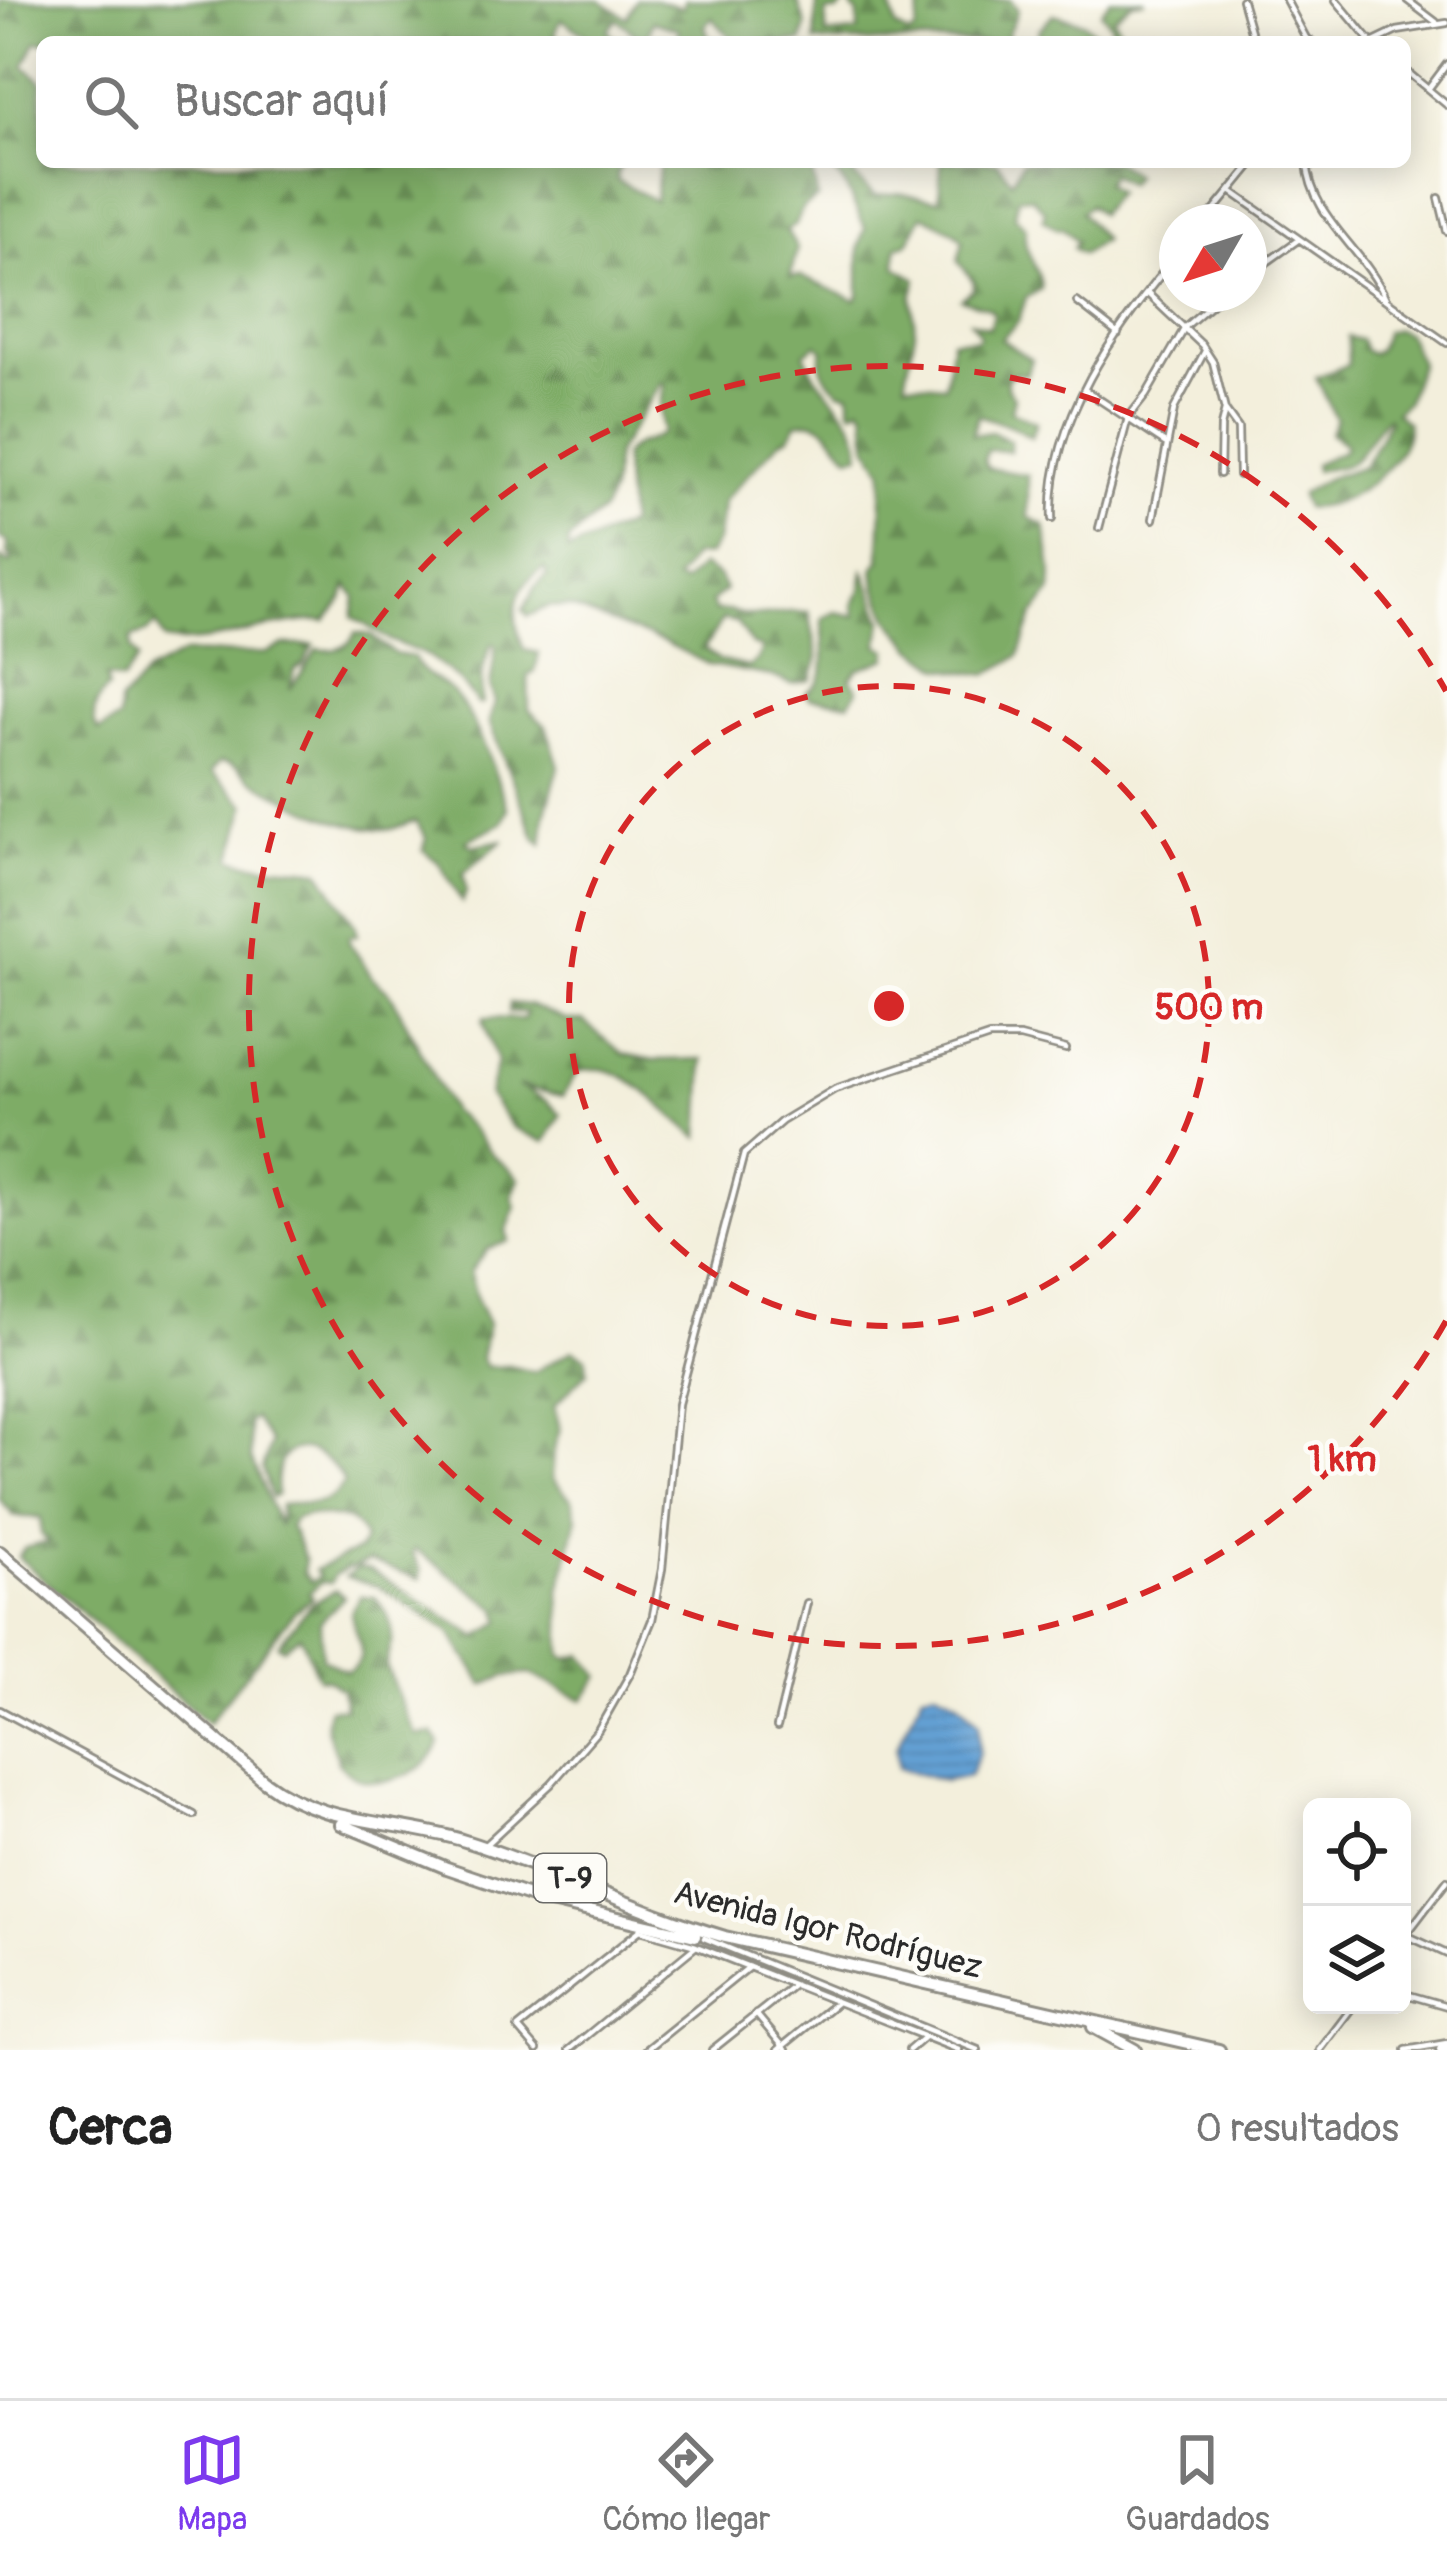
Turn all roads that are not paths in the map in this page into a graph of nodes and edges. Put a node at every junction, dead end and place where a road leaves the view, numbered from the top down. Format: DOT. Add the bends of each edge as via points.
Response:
graph roads {
  1 [pos="1242,0"];
  2 [pos="1286,0"];
  3 [pos="1336,0"];
  4 [pos="1407,0"];
  5 [pos="1436,22"];
  6 [pos="1447,23"];
  7 [pos="1252,36"];
  8 [pos="1305,36"];
  9 [pos="1368,36"];
  10 [pos="1386,36"];
  11 [pos="1447,64"];
  12 [pos="1411,75"];
  13 [pos="1429,89"];
  14 [pos="1447,105"];
  15 [pos="1249,168"];
  16 [pos="1308,168"];
  17 [pos="1232,190"];
  18 [pos="1439,197"];
  19 [pos="1220,204"];
  20 [pos="1447,231"];
  21 [pos="1300,238"];
  22 [pos="1267,262"];
  23 [pos="1159,279"];
  24 [pos="1148,294"];
  25 [pos="1386,299"];
  26 [pos="1077,302"];
  27 [pos="1203,312"];
  28 [pos="1184,329"];
  29 [pos="1118,334"];
  30 [pos="1447,343"];
  31 [pos="1205,351"];
  32 [pos="1084,390"];
  33 [pos="1225,410"];
  34 [pos="1128,418"];
  35 [pos="1165,443"];
  36 [pos="1220,474"];
  37 [pos="1239,476"];
  38 [pos="1153,519"];
  39 [pos="1052,520"];
  40 [pos="1099,528"];
  41 [pos="1066,1049"];
  42 [pos="0,1556"];
  43 [pos="807,1603"];
  44 [pos="0,1710"];
  45 [pos="777,1727"];
  46 [pos="194,1815"];
  47 [pos="488,1849"];
  48 [pos="447,1868"];
  49 [pos="550,1870"];
  50 [pos="1447,1882"];
  51 [pos="548,1902"];
  52 [pos="1411,1929"];
  53 [pos="1411,1941"];
  54 [pos="700,1942"];
  55 [pos="1447,1954"];
  56 [pos="748,1967"];
  57 [pos="793,1985"];
  58 [pos="1411,1996"];
  59 [pos="837,2002"];
  60 [pos="1447,2006"];
  61 [pos="756,2014"];
  62 [pos="1347,2014"];
  63 [pos="925,2037"];
  64 [pos="1173,2039"];
  65 [pos="1445,2047"];
  66 [pos="782,2049"];
  67 [pos="537,2050"];
  68 [pos="569,2050"];
  69 [pos="646,2050"];
  70 [pos="712,2050"];
  71 [pos="909,2050"];
  72 [pos="959,2050"];
  73 [pos="978,2050"];
  74 [pos="1135,2050"];
  75 [pos="1191,2050"];
  76 [pos="1219,2050"];
  77 [pos="1320,2050"];
  78 [pos="1406,2050"];
  1 -- 7 [label="street"];
  2 -- 8 [label="street"];
  3 -- 9 [label="street"];
  4 -- 5 [label="street"];
  5 -- 6 [label="street"];
  5 -- 10 [label="street"];
  11 -- 13 [label="street"];
  12 -- 13 [label="street"];
  13 -- 14 [label="street"];
  15 -- 17 [label="street"];
  16 -- 25 [label="street" via="1312,196 1378,277"];
  17 -- 19 [label="street"];
  17 -- 21 [label="street"];
  18 -- 20 [label="street"];
  21 -- 22 [label="street"];
  21 -- 25 [label="street"];
  23 -- 24 [label="street"];
  24 -- 28 [label="street"];
  24 -- 29 [label="street"];
  25 -- 30 [label="street"];
  26 -- 29 [label="street"];
  27 -- 28 [label="street"];
  28 -- 31 [label="street"];
  28 -- 34 [label="street"];
  29 -- 32 [label="street"];
  31 -- 33 [label="street"];
  31 -- 35 [label="street"];
  32 -- 34 [label="street"];
  32 -- 39 [label="street" via="1054,465"];
  33 -- 36 [label="street"];
  33 -- 37 [label="street" via="1238,428"];
  34 -- 35 [label="street"];
  34 -- 40 [label="street"];
  35 -- 38 [label="street"];
  41 -- 47 [label="street" via="989,1037 835,1089 744,1154 678,1404 652,1620 598,1730"];
  42 -- 47 [label="highway, Avenida Igor Rodríguez / T-9" via="285,1795 333,1816"];
  42 -- 48 [label="highway, Avenida Igor Rodríguez / T-9" via="270,1791"];
  43 -- 45 [label="street"];
  44 -- 46 [label="street"];
  47 -- 48 [label="highway, T-9" via="446,1843 437,1855"];
  47 -- 49 [label="highway, Avenida Igor Rodríguez / T-9"];
  48 -- 51 [label="highway, Avenida Igor Rodríguez / T-9"];
  49 -- 51 [label="highway, T-9" via="566,1892"];
  49 -- 64 [label="highway, Avenida Igor Rodríguez / T-9" via="694,1929"];
  50 -- 52 [label="street"];
  51 -- 54 [label="highway, Avenida Igor Rodríguez / T-9"];
  53 -- 55 [label="street"];
  54 -- 56 [label="street"];
  54 -- 67 [label="street" via="640,1930 518,2028"];
  54 -- 68 [label="street"];
  54 -- 73 [label="street"];
  54 -- 74 [label="highway, Avenida Igor Rodríguez / T-9" via="1084,2024"];
  56 -- 57 [label="street"];
  56 -- 69 [label="street"];
  57 -- 59 [label="street"];
  57 -- 61 [label="street"];
  58 -- 60 [label="street"];
  59 -- 63 [label="street"];
  59 -- 66 [label="street"];
  61 -- 66 [label="street"];
  61 -- 70 [label="street"];
  62 -- 77 [label="street"];
  63 -- 71 [label="street"];
  63 -- 72 [label="street"];
  64 -- 75 [label="highway, Avenida Igor Rodríguez / T-9"];
  64 -- 76 [label="highway, Avenida Igor Rodríguez / T-9"];
  65 -- 78 [label="street"];
}
